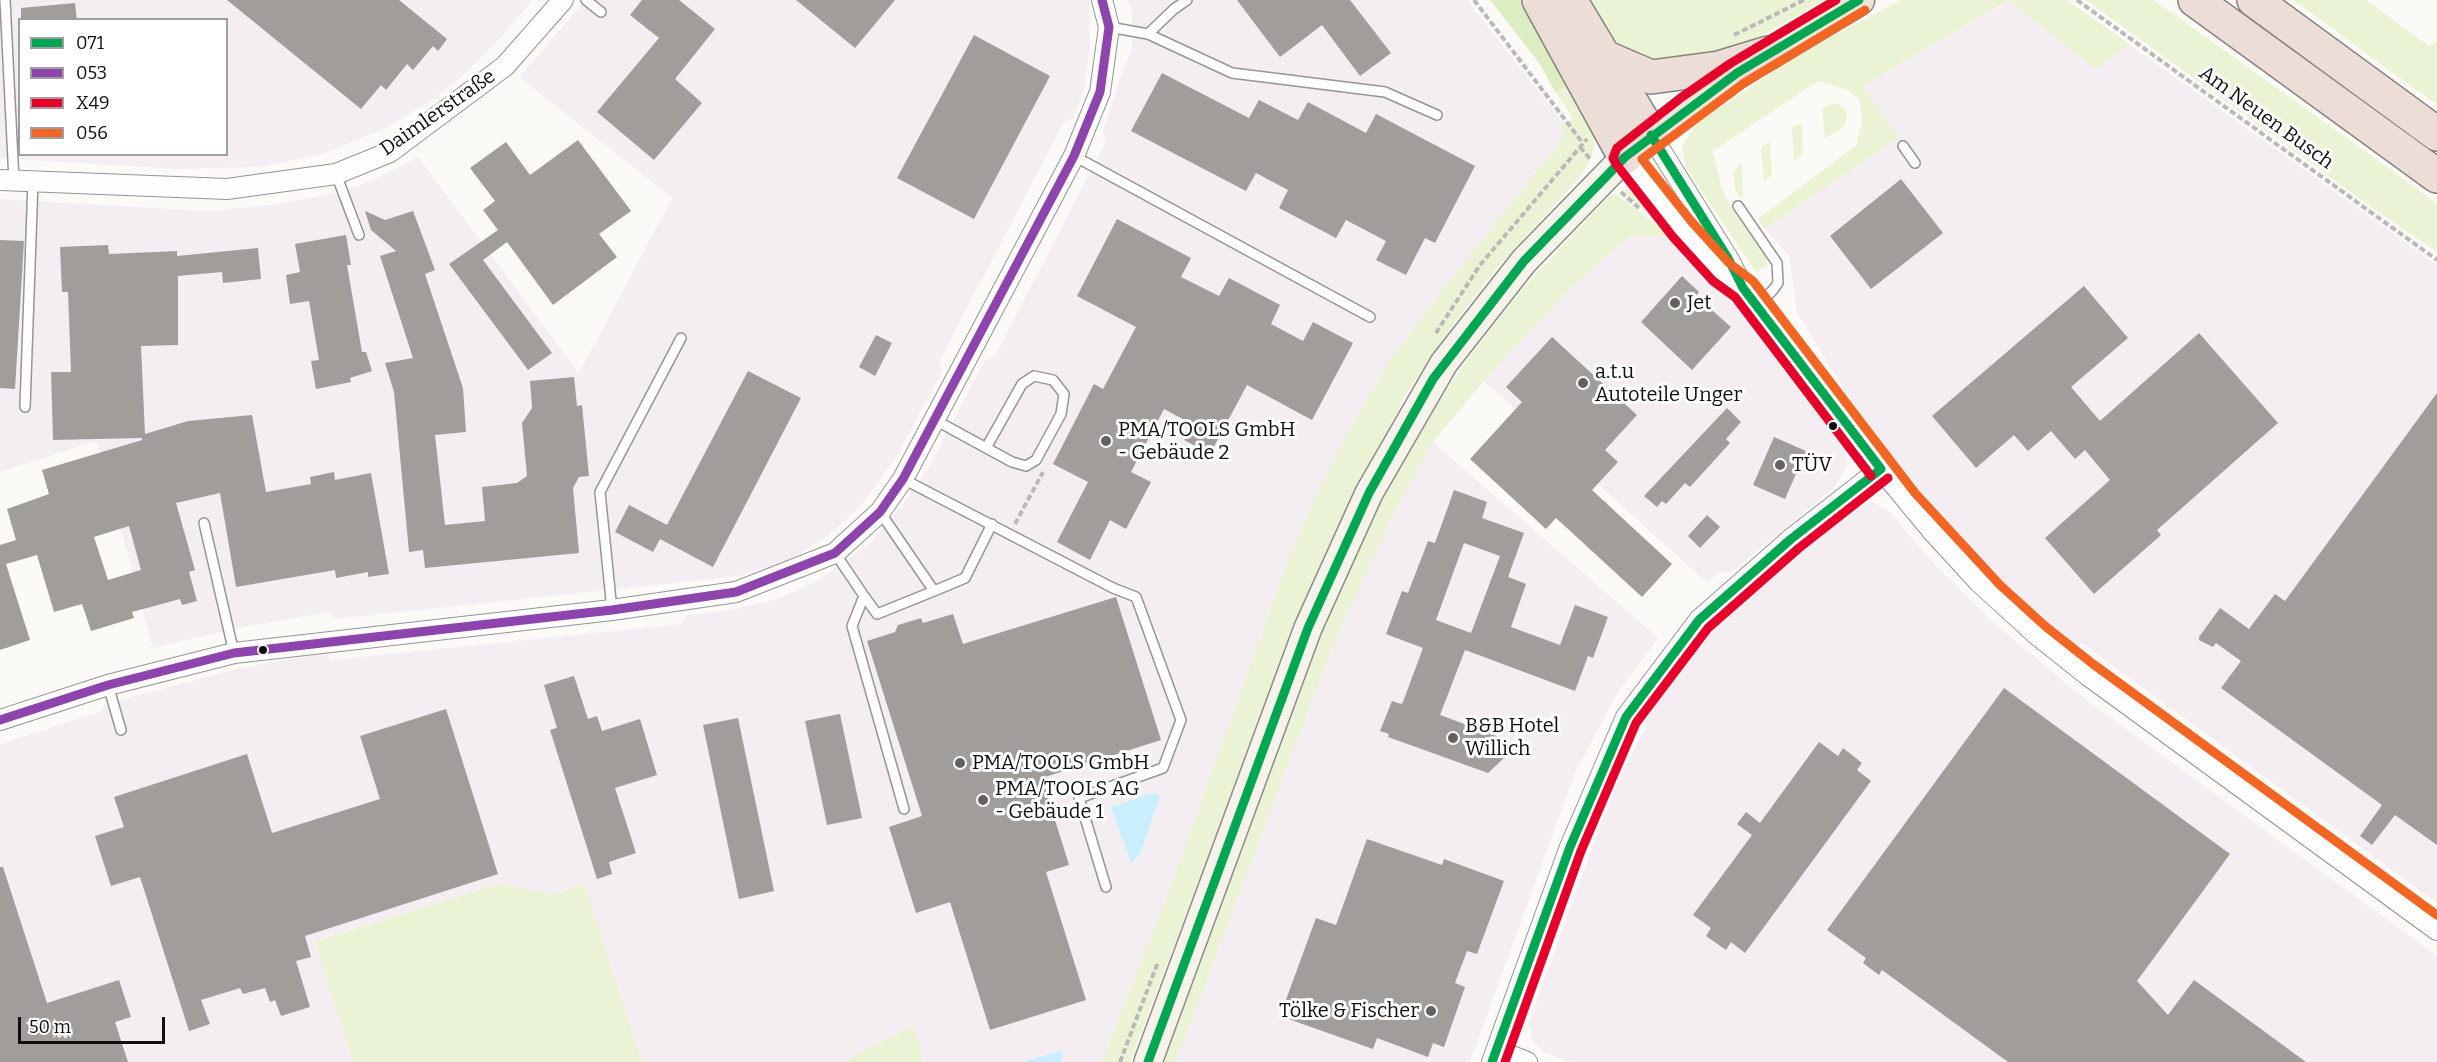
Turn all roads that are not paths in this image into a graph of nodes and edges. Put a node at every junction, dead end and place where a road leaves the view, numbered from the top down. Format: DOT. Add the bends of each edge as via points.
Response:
graph roads {
  1 [pos="5,0"];
  2 [pos="562,0"];
  3 [pos="586,0"];
  4 [pos="1102,0"];
  5 [pos="1188,0"];
  6 [pos="1539,0"];
  7 [pos="1570,0"];
  8 [pos="1859,0"];
  9 [pos="2195,0"];
  10 [pos="2254,0"];
  11 [pos="601,12"];
  12 [pos="1109,27"];
  13 [pos="1148,34"];
  14 [pos="1768,53"];
  15 [pos="1602,56"];
  16 [pos="1437,115"];
  17 [pos="2437,134"];
  18 [pos="1651,135"];
  19 [pos="1903,146"];
  20 [pos="1074,156"];
  21 [pos="1625,157"];
  22 [pos="1915,163"];
  23 [pos="336,174"];
  24 [pos="2437,176"];
  25 [pos="16,181"];
  26 [pos="1738,206"];
  27 [pos="359,235"];
  28 [pos="1743,288"];
  29 [pos="1756,306"];
  30 [pos="1370,317"];
  31 [pos="681,338"];
  32 [pos="25,408"];
  33 [pos="935,420"];
  34 [pos="986,448"];
  35 [pos="1881,469"];
  36 [pos="903,479"];
  37 [pos="880,512"];
  38 [pos="204,523"];
  39 [pos="992,524"];
  40 [pos="835,553"];
  41 [pos="934,591"];
  42 [pos="864,596"];
  43 [pos="612,610"];
  44 [pos="234,653"];
  45 [pos="108,685"];
  46 [pos="0,720"];
  47 [pos="121,730"];
  48 [pos="904,809"];
  49 [pos="1106,887"];
  50 [pos="2437,930"];
  51 [pos="1494,1056"];
  52 [pos="1148,1062"];
  53 [pos="1527,1062"];
  1 -- 25 [label="lane"];
  2 -- 23 [label="street, Daimlerstraße" via="505,66 390,152"];
  3 -- 11 [label="lane"];
  4 -- 12 [label="street"];
  5 -- 13 [label="lane"];
  6 -- 21 [label="highway"];
  7 -- 15 [label="highway"];
  8 -- 14 [label="main road"];
  9 -- 24 [label="highway"];
  10 -- 17 [label="highway"];
  12 -- 13 [label="lane"];
  12 -- 20 [label="street" via="1100,92"];
  13 -- 16 [label="lane" via="1232,73 1385,92"];
  14 -- 15 [label="highway" via="1719,68 1651,77"];
  14 -- 18 [label="main road"];
  15 -- 18 [label="highway"];
  18 -- 21 [label="main road"];
  18 -- 28 [label="street"];
  19 -- 22 [label="lane"];
  20 -- 30 [label="lane"];
  20 -- 33 [label="street"];
  21 -- 28 [label="street" via="1682,229 1721,272"];
  21 -- 52 [label="main road" via="1524,261 1444,363 1369,494 1308,628"];
  23 -- 25 [label="street, Daimlerstraße" via="227,189"];
  23 -- 27 [label="lane"];
  25 -- 32 [label="lane"];
  26 -- 29 [label="lane" via="1777,263 1778,283"];
  28 -- 29 [label="street"];
  29 -- 35 [label="street"];
  31 -- 43 [label="lane" via="600,492"];
  33 -- 34 [label="lane"];
  33 -- 36 [label="street"];
  34 -- 34 [label="lane" via="1026,466 1036,460 1061,414 1064,394 1053,380 1035,376 1022,384"];
  35 -- 50 [label="street" via="1955,557 2037,635"];
  35 -- 51 [label="street" via="1791,539 1699,620 1626,717 1570,847"];
  36 -- 37 [label="street"];
  36 -- 39 [label="lane"];
  37 -- 40 [label="street"];
  37 -- 41 [label="lane"];
  38 -- 44 [label="lane"];
  39 -- 41 [label="lane" via="965,578"];
  39 -- 49 [label="lane" via="1136,597 1181,720 1163,768 1079,798"];
  40 -- 42 [label="lane"];
  40 -- 43 [label="street" via="736,592"];
  41 -- 42 [label="lane" via="877,614"];
  42 -- 48 [label="lane" via="852,626"];
  43 -- 44 [label="street"];
  44 -- 45 [label="street"];
  45 -- 46 [label="street"];
  45 -- 47 [label="lane"];
  51 -- 53 [label="street"];
}
